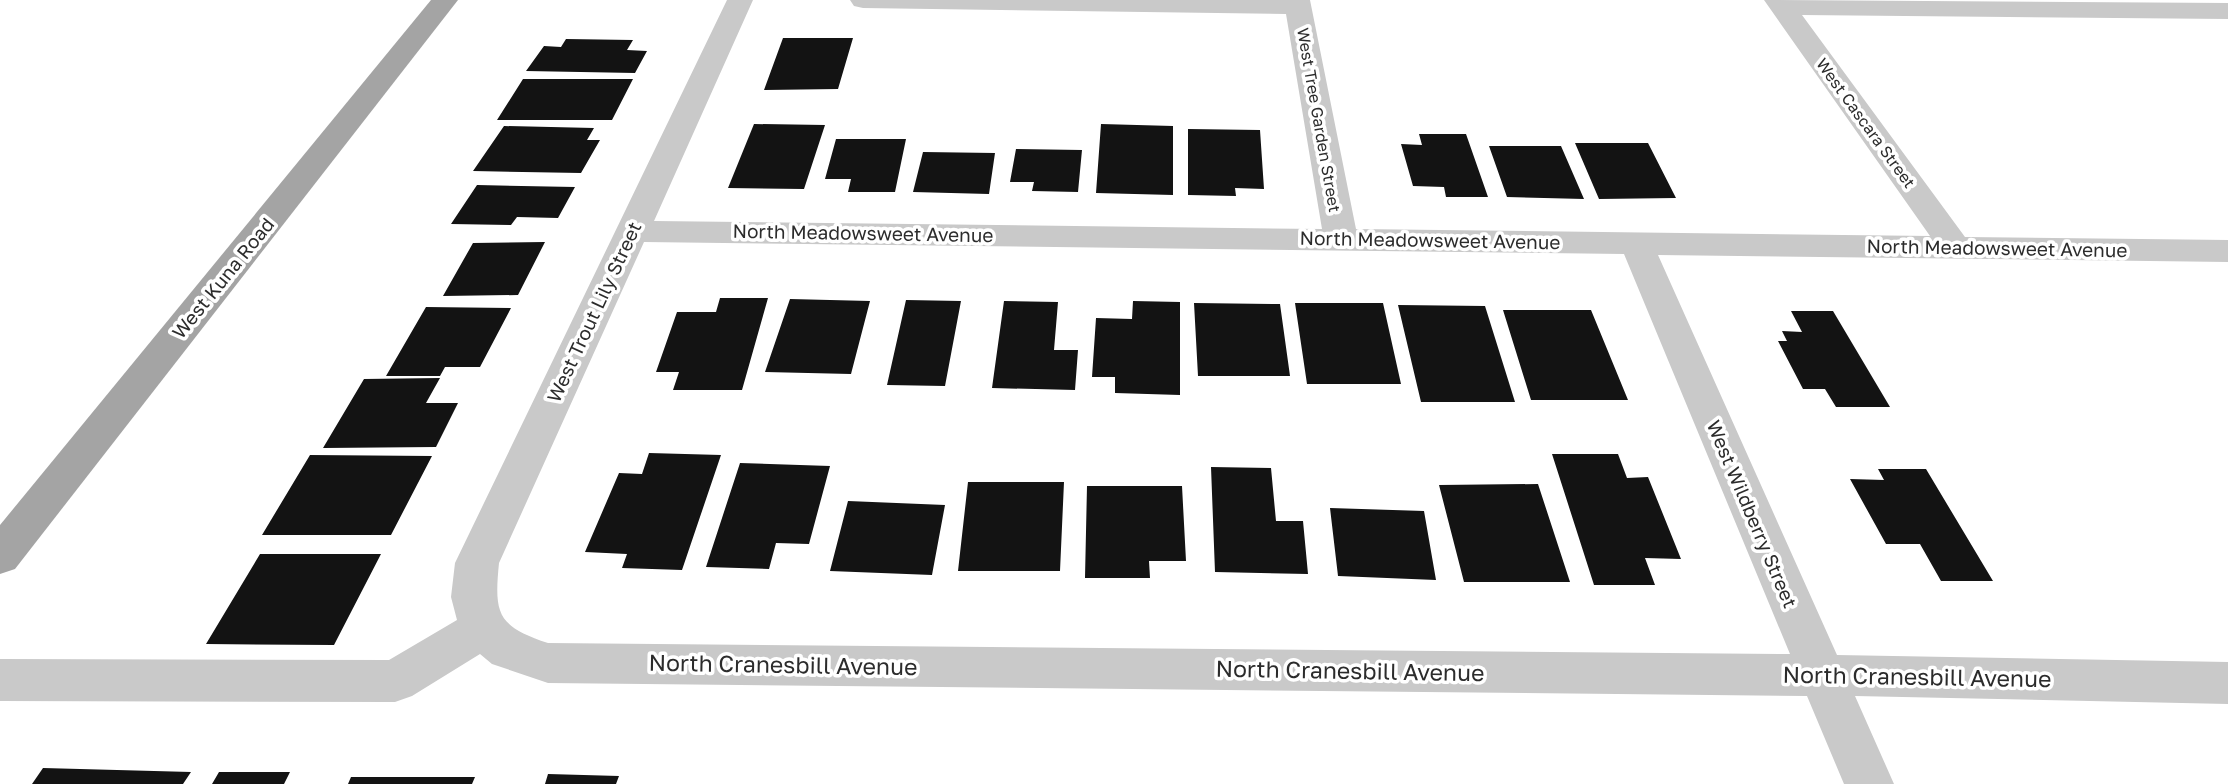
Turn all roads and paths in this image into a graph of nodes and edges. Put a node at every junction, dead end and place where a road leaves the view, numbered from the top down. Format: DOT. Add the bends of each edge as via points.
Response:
graph roads {
  1 [pos="445,0"];
  2 [pos="740,0"];
  3 [pos="863,0"];
  4 [pos="1298,3"];
  5 [pos="1780,4"];
  6 [pos="2228,11"];
  7 [pos="632,231"];
  8 [pos="1341,239"];
  9 [pos="1636,243"];
  10 [pos="1955,247"];
  11 [pos="2228,251"];
  12 [pos="0,556"];
  13 [pos="482,629"];
  14 [pos="1822,675"];
  15 [pos="0,680"];
  16 [pos="2228,682"];
  17 [pos="1869,784"];
  1 -- 12 [label="main road, West Kuna Road"];
  2 -- 7 [label="street, West Trout Lily Street"];
  3 -- 4 [label="street"];
  4 -- 8 [label="street, West Tree Garden Street"];
  5 -- 6 [label="street"];
  5 -- 10 [label="street, West Cascara Street"];
  7 -- 8 [label="street, North Meadowsweet Avenue"];
  7 -- 13 [label="street, West Trout Lily Street" via="477,563 472,597"];
  8 -- 9 [label="street, North Meadowsweet Avenue"];
  9 -- 10 [label="street, North Meadowsweet Avenue"];
  9 -- 14 [label="street, West Wildberry Street"];
  10 -- 11 [label="street, North Meadowsweet Avenue"];
  13 -- 14 [label="street, North Cranesbill Avenue" via="508,650 548,663"];
  13 -- 15 [label="street" via="395,681"];
  14 -- 16 [label="street, North Cranesbill Avenue"];
  14 -- 17 [label="street, West Wildberry Street"];
}
